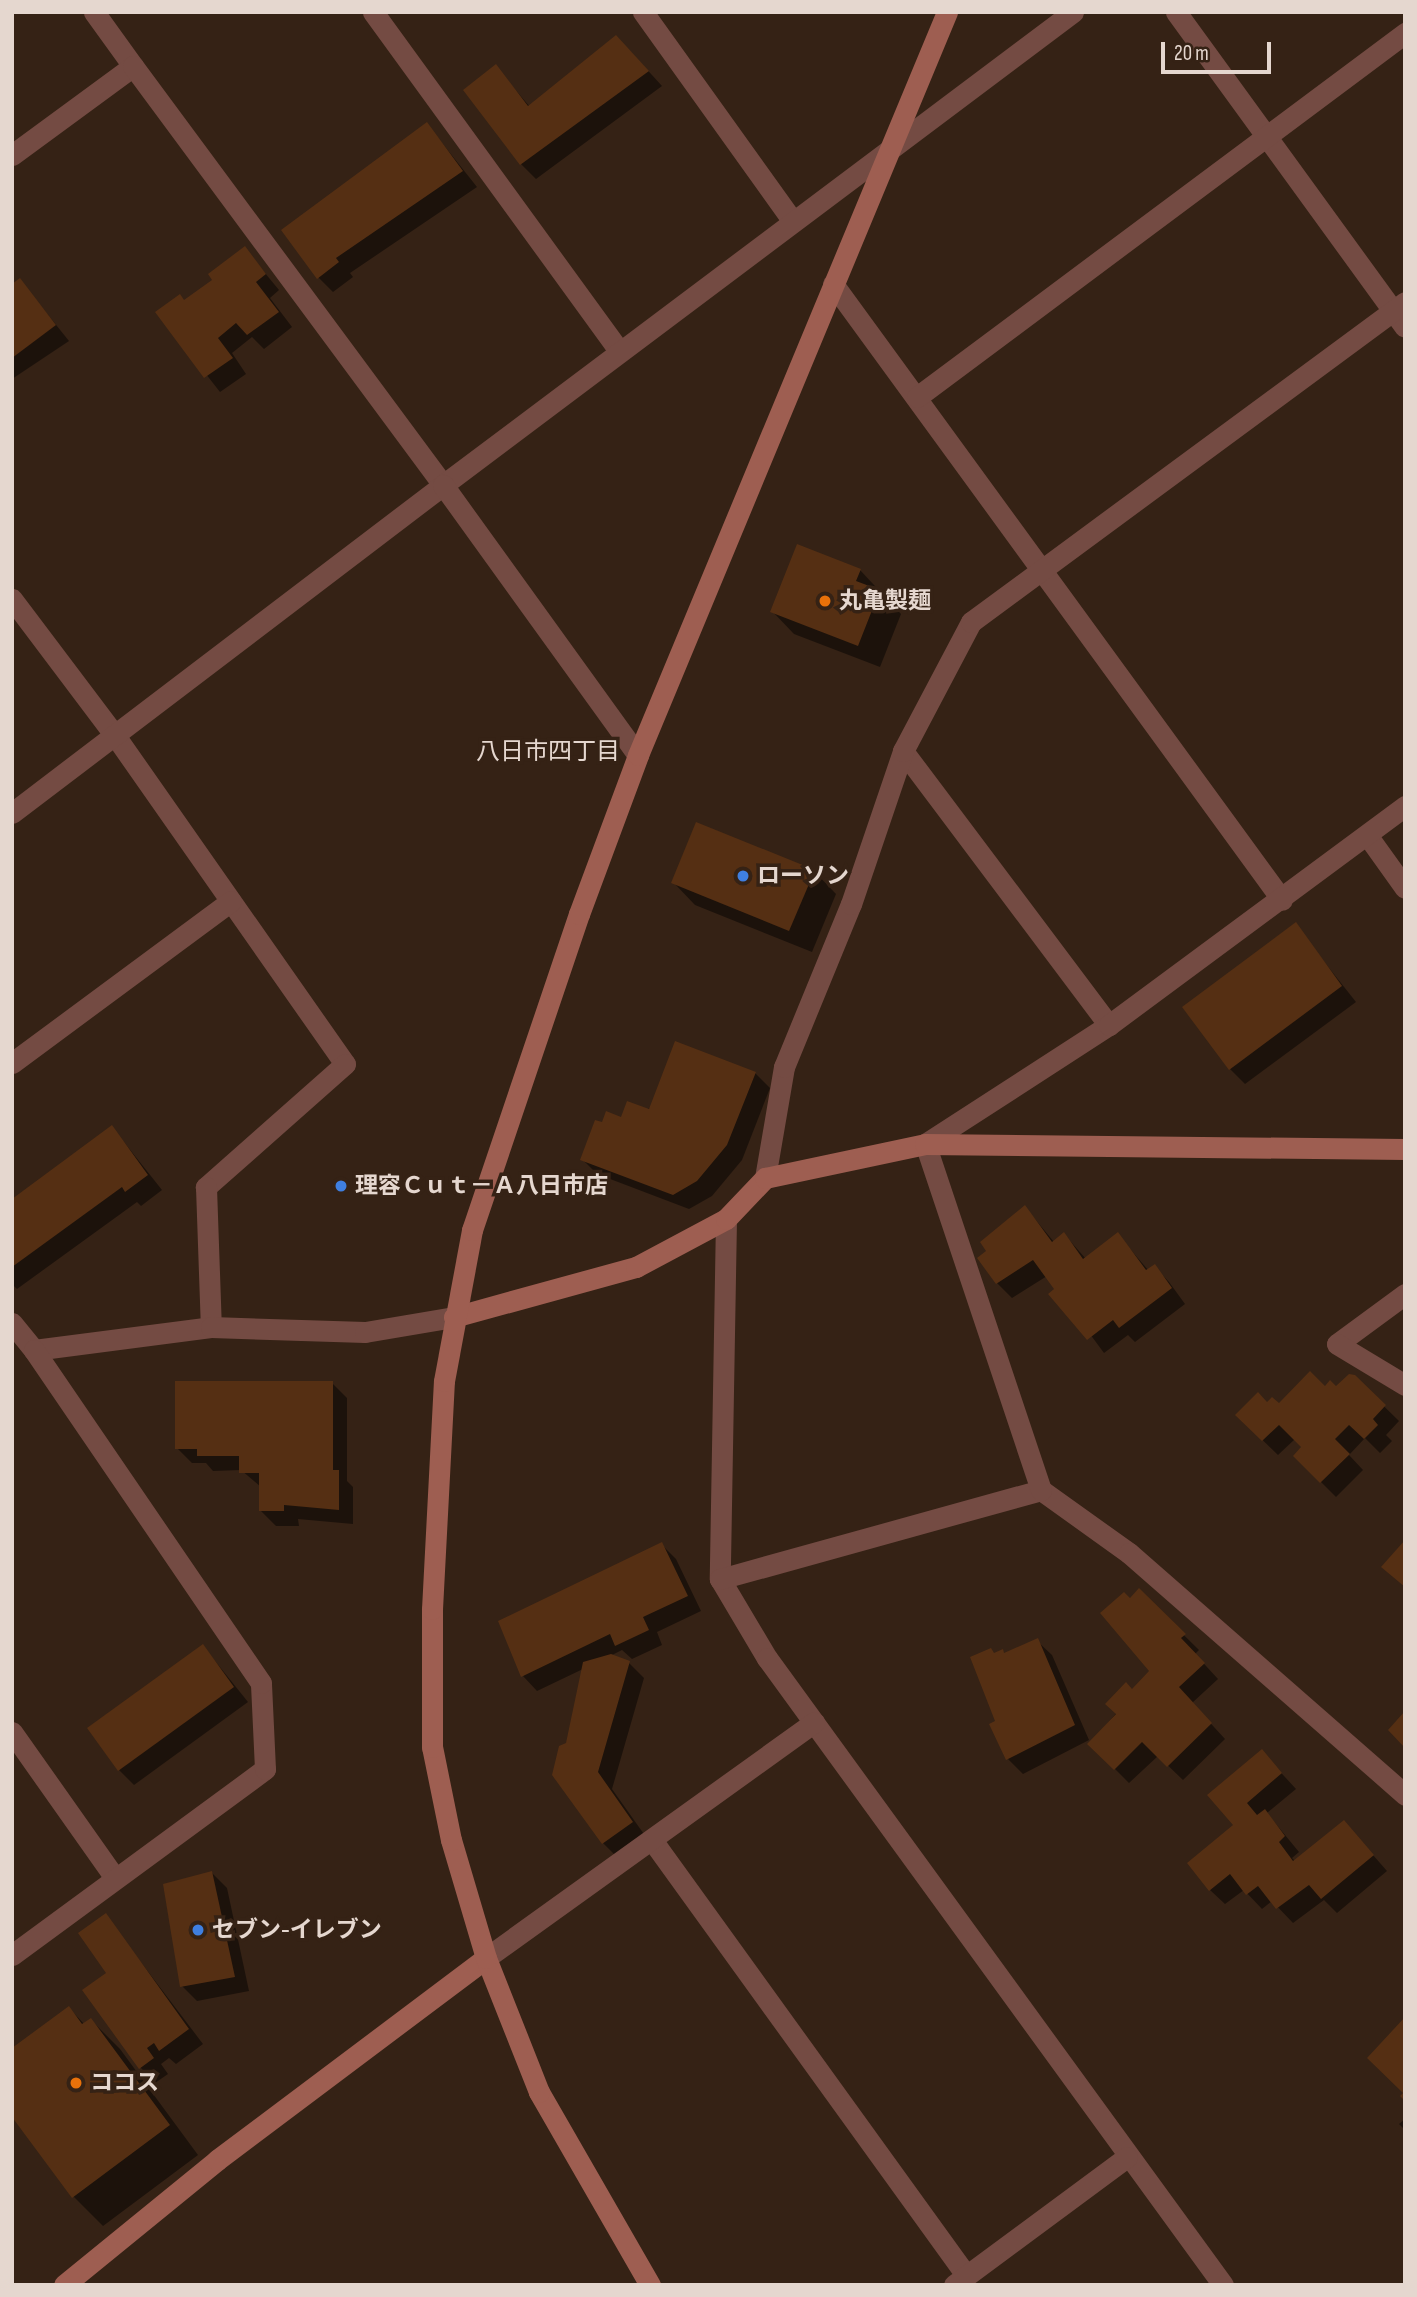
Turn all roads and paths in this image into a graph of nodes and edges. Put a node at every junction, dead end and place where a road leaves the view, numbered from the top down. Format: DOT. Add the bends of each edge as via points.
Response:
graph roads {
  1 [pos="94,12"];
  2 [pos="373,12"];
  3 [pos="643,12"];
  4 [pos="947,12"];
  5 [pos="1073,12"];
  6 [pos="1176,12"];
  7 [pos="1405,33"];
  8 [pos="132,66"];
  9 [pos="1266,136"];
  10 [pos="886,153"];
  11 [pos="12,155"];
  12 [pos="792,220"];
  13 [pos="833,284"];
  14 [pos="1401,313"];
  15 [pos="619,351"];
  16 [pos="916,397"];
  17 [pos="443,485"];
  18 [pos="1040,571"];
  19 [pos="12,599"];
  20 [pos="116,737"];
  21 [pos="902,751"];
  22 [pos="638,755"];
  23 [pos="1405,806"];
  24 [pos="12,813"];
  25 [pos="1367,835"];
  26 [pos="1405,888"];
  27 [pos="1282,900"];
  28 [pos="230,901"];
  29 [pos="1109,1024"];
  30 [pos="12,1063"];
  31 [pos="925,1144"];
  32 [pos="1405,1149"];
  33 [pos="765,1178"];
  34 [pos="726,1219"];
  35 [pos="1405,1294"];
  36 [pos="454,1317"];
  37 [pos="12,1323"];
  38 [pos="211,1327"];
  39 [pos="34,1350"];
  40 [pos="1405,1384"];
  41 [pos="1041,1490"];
  42 [pos="720,1579"];
  43 [pos="814,1722"];
  44 [pos="12,1732"];
  45 [pos="1405,1795"];
  46 [pos="652,1840"];
  47 [pos="115,1878"];
  48 [pos="12,1955"];
  49 [pos="486,1958"];
  50 [pos="1127,2157"];
  51 [pos="960,2280"];
  52 [pos="64,2285"];
  53 [pos="650,2285"];
  54 [pos="1223,2285"];
  1 -- 8 [label="street"];
  2 -- 15 [label="street"];
  3 -- 12 [label="street"];
  4 -- 10 [label="street"];
  5 -- 10 [label="street"];
  6 -- 9 [label="street"];
  7 -- 9 [label="street"];
  8 -- 11 [label="street"];
  8 -- 17 [label="street"];
  9 -- 14 [label="street"];
  9 -- 16 [label="street"];
  10 -- 12 [label="street"];
  10 -- 13 [label="street"];
  12 -- 15 [label="street"];
  13 -- 16 [label="street"];
  13 -- 22 [label="street"];
  14 -- 18 [label="street"];
  15 -- 17 [label="street"];
  16 -- 18 [label="street"];
  17 -- 20 [label="street"];
  17 -- 22 [label="street"];
  18 -- 21 [label="street" via="971,622"];
  18 -- 27 [label="street"];
  19 -- 20 [label="street"];
  20 -- 24 [label="street"];
  20 -- 28 [label="street"];
  21 -- 29 [label="street"];
  21 -- 33 [label="street" via="851,904 784,1067"];
  22 -- 36 [label="street" via="517,1091 472,1230"];
  23 -- 25 [label="street"];
  25 -- 26 [label="street"];
  25 -- 27 [label="street"];
  27 -- 29 [label="street"];
  28 -- 30 [label="street"];
  28 -- 38 [label="street" via="345,1064 206,1187"];
  29 -- 31 [label="street"];
  31 -- 32 [label="street"];
  31 -- 33 [label="street"];
  31 -- 41 [label="street"];
  33 -- 34 [label="street"];
  34 -- 36 [label="street" via="636,1267"];
  34 -- 42 [label="street"];
  35 -- 40 [label="street" via="1337,1343"];
  36 -- 38 [label="street" via="365,1332"];
  36 -- 49 [label="street" via="444,1381 436,1528 432,1747 452,1840"];
  37 -- 39 [label="street"];
  38 -- 39 [label="street"];
  39 -- 47 [label="street" via="261,1683 265,1769"];
  41 -- 42 [label="street"];
  41 -- 45 [label="street" via="1129,1553"];
  42 -- 43 [label="street" via="767,1658"];
  43 -- 46 [label="street"];
  43 -- 50 [label="street"];
  44 -- 47 [label="street"];
  46 -- 49 [label="street"];
  46 -- 51 [label="street"];
  47 -- 48 [label="street"];
  49 -- 52 [label="street" via="217,2160"];
  49 -- 53 [label="street" via="539,2092"];
  50 -- 51 [label="street"];
  50 -- 54 [label="street"];
}
